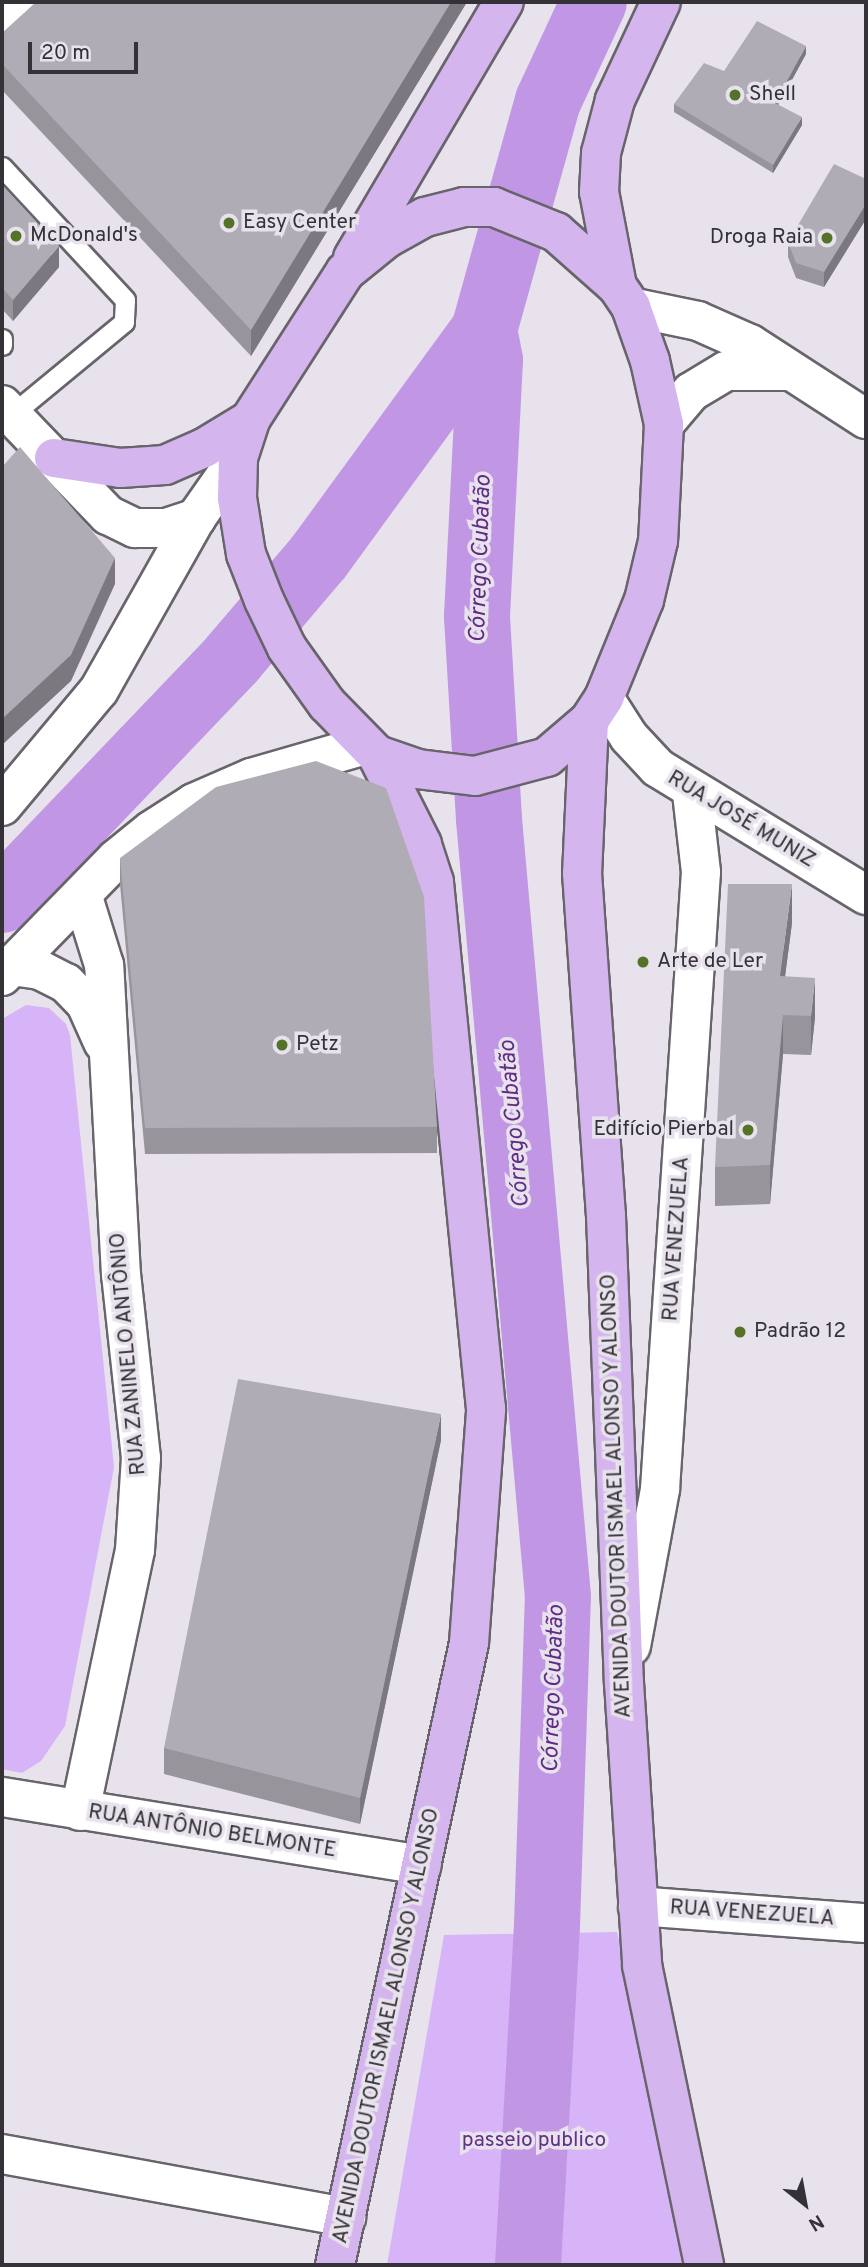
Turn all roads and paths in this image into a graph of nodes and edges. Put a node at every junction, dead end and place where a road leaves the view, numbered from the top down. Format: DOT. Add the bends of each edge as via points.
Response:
graph roads {
  1 [pos="23,2"];
  2 [pos="504,2"];
  3 [pos="661,2"];
  4 [pos="2,22"];
  5 [pos="2,167"];
  6 [pos="345,272"];
  7 [pos="624,296"];
  8 [pos="789,370"];
  9 [pos="6,410"];
  10 [pos="250,419"];
  11 [pos="866,419"];
  12 [pos="664,424"];
  13 [pos="54,458"];
  14 [pos="237,458"];
  15 [pos="196,518"];
  16 [pos="596,709"];
  17 [pos="371,750"];
  18 [pos="692,793"];
  19 [pos="2,806"];
  20 [pos="82,894"];
  21 [pos="866,895"];
  22 [pos="7,971"];
  23 [pos="108,1060"];
  24 [pos="624,1683"];
  25 [pos="2,1797"];
  26 [pos="80,1811"];
  27 [pos="422,1865"];
  28 [pos="638,1906"];
  29 [pos="866,1923"];
  30 [pos="2,2154"];
  31 [pos="346,2217"];
  32 [pos="335,2265"];
  33 [pos="704,2265"];
  1 -- 4 [label="street"];
  2 -- 6 [label="main road"];
  3 -- 7 [label="main road" via="615,100 601,153 600,192"];
  5 -- 9 [label="lane" via="125,300 124,322"];
  6 -- 7 [label="main road" via="387,238 425,217 464,207 494,207 556,232"];
  6 -- 10 [label="main road"];
  7 -- 8 [label="street" via="750,344"];
  7 -- 12 [label="main road" via="650,361"];
  8 -- 11 [label="street"];
  8 -- 12 [label="street" via="726,371 691,392"];
  9 -- 13 [label="street"];
  10 -- 13 [label="main road" via="204,448 165,465 120,468"];
  10 -- 14 [label="main road, AVENIDA DOUTOR ISMAEL ALONSO Y ALONSO"];
  12 -- 16 [label="main road" via="658,541 644,600"];
  13 -- 15 [label="street" via="108,515 135,528 166,528"];
  14 -- 15 [label="street"];
  14 -- 17 [label="main road, AVENIDA DOUTOR ISMAEL ALONSO Y ALONSO" via="238,521 246,554 287,648 327,704"];
  15 -- 19 [label="street" via="99,690"];
  16 -- 17 [label="main road" via="547,757 517,769 452,776"];
  16 -- 18 [label="street, RUA JOSÉ MUNIZ"];
  16 -- 24 [label="main road, AVENIDA DOUTOR ISMAEL ALONSO Y ALONSO" via="582,873 606,1216"];
  17 -- 20 [label="street" via="251,778 194,803 116,859"];
  17 -- 27 [label="main road, AVENIDA DOUTOR ISMAEL ALONSO Y ALONSO" via="422,844 434,882 486,1409 469,1643"];
  18 -- 21 [label="street, RUA JOSÉ MUNIZ"];
  18 -- 24 [label="street, RUA VENEZUELA" via="701,872 660,1489"];
  20 -- 22 [label="street"];
  20 -- 23 [label="street, RUA ZANINELO ANTÔNIO" via="104,965"];
  22 -- 23 [label="street, RUA ZANINELO ANTÔNIO" via="40,970 66,983 86,1003"];
  23 -- 26 [label="street, RUA ZANINELO ANTÔNIO" via="121,1275 141,1458 135,1550"];
  24 -- 28 [label="main road, AVENIDA DOUTOR ISMAEL ALONSO Y ALONSO"];
  25 -- 26 [label="street, RUA ANTÔNIO BELMONTE"];
  26 -- 27 [label="street, RUA ANTÔNIO BELMONTE"];
  27 -- 31 [label="main road, AVENIDA DOUTOR ISMAEL ALONSO Y ALONSO"];
  28 -- 29 [label="street, RUA VENEZUELA"];
  28 -- 33 [label="main road, AVENIDA DOUTOR ISMAEL ALONSO Y ALONSO" via="642,1965"];
  30 -- 31 [label="street"];
  31 -- 32 [label="main road, AVENIDA DOUTOR ISMAEL ALONSO Y ALONSO"];
}
